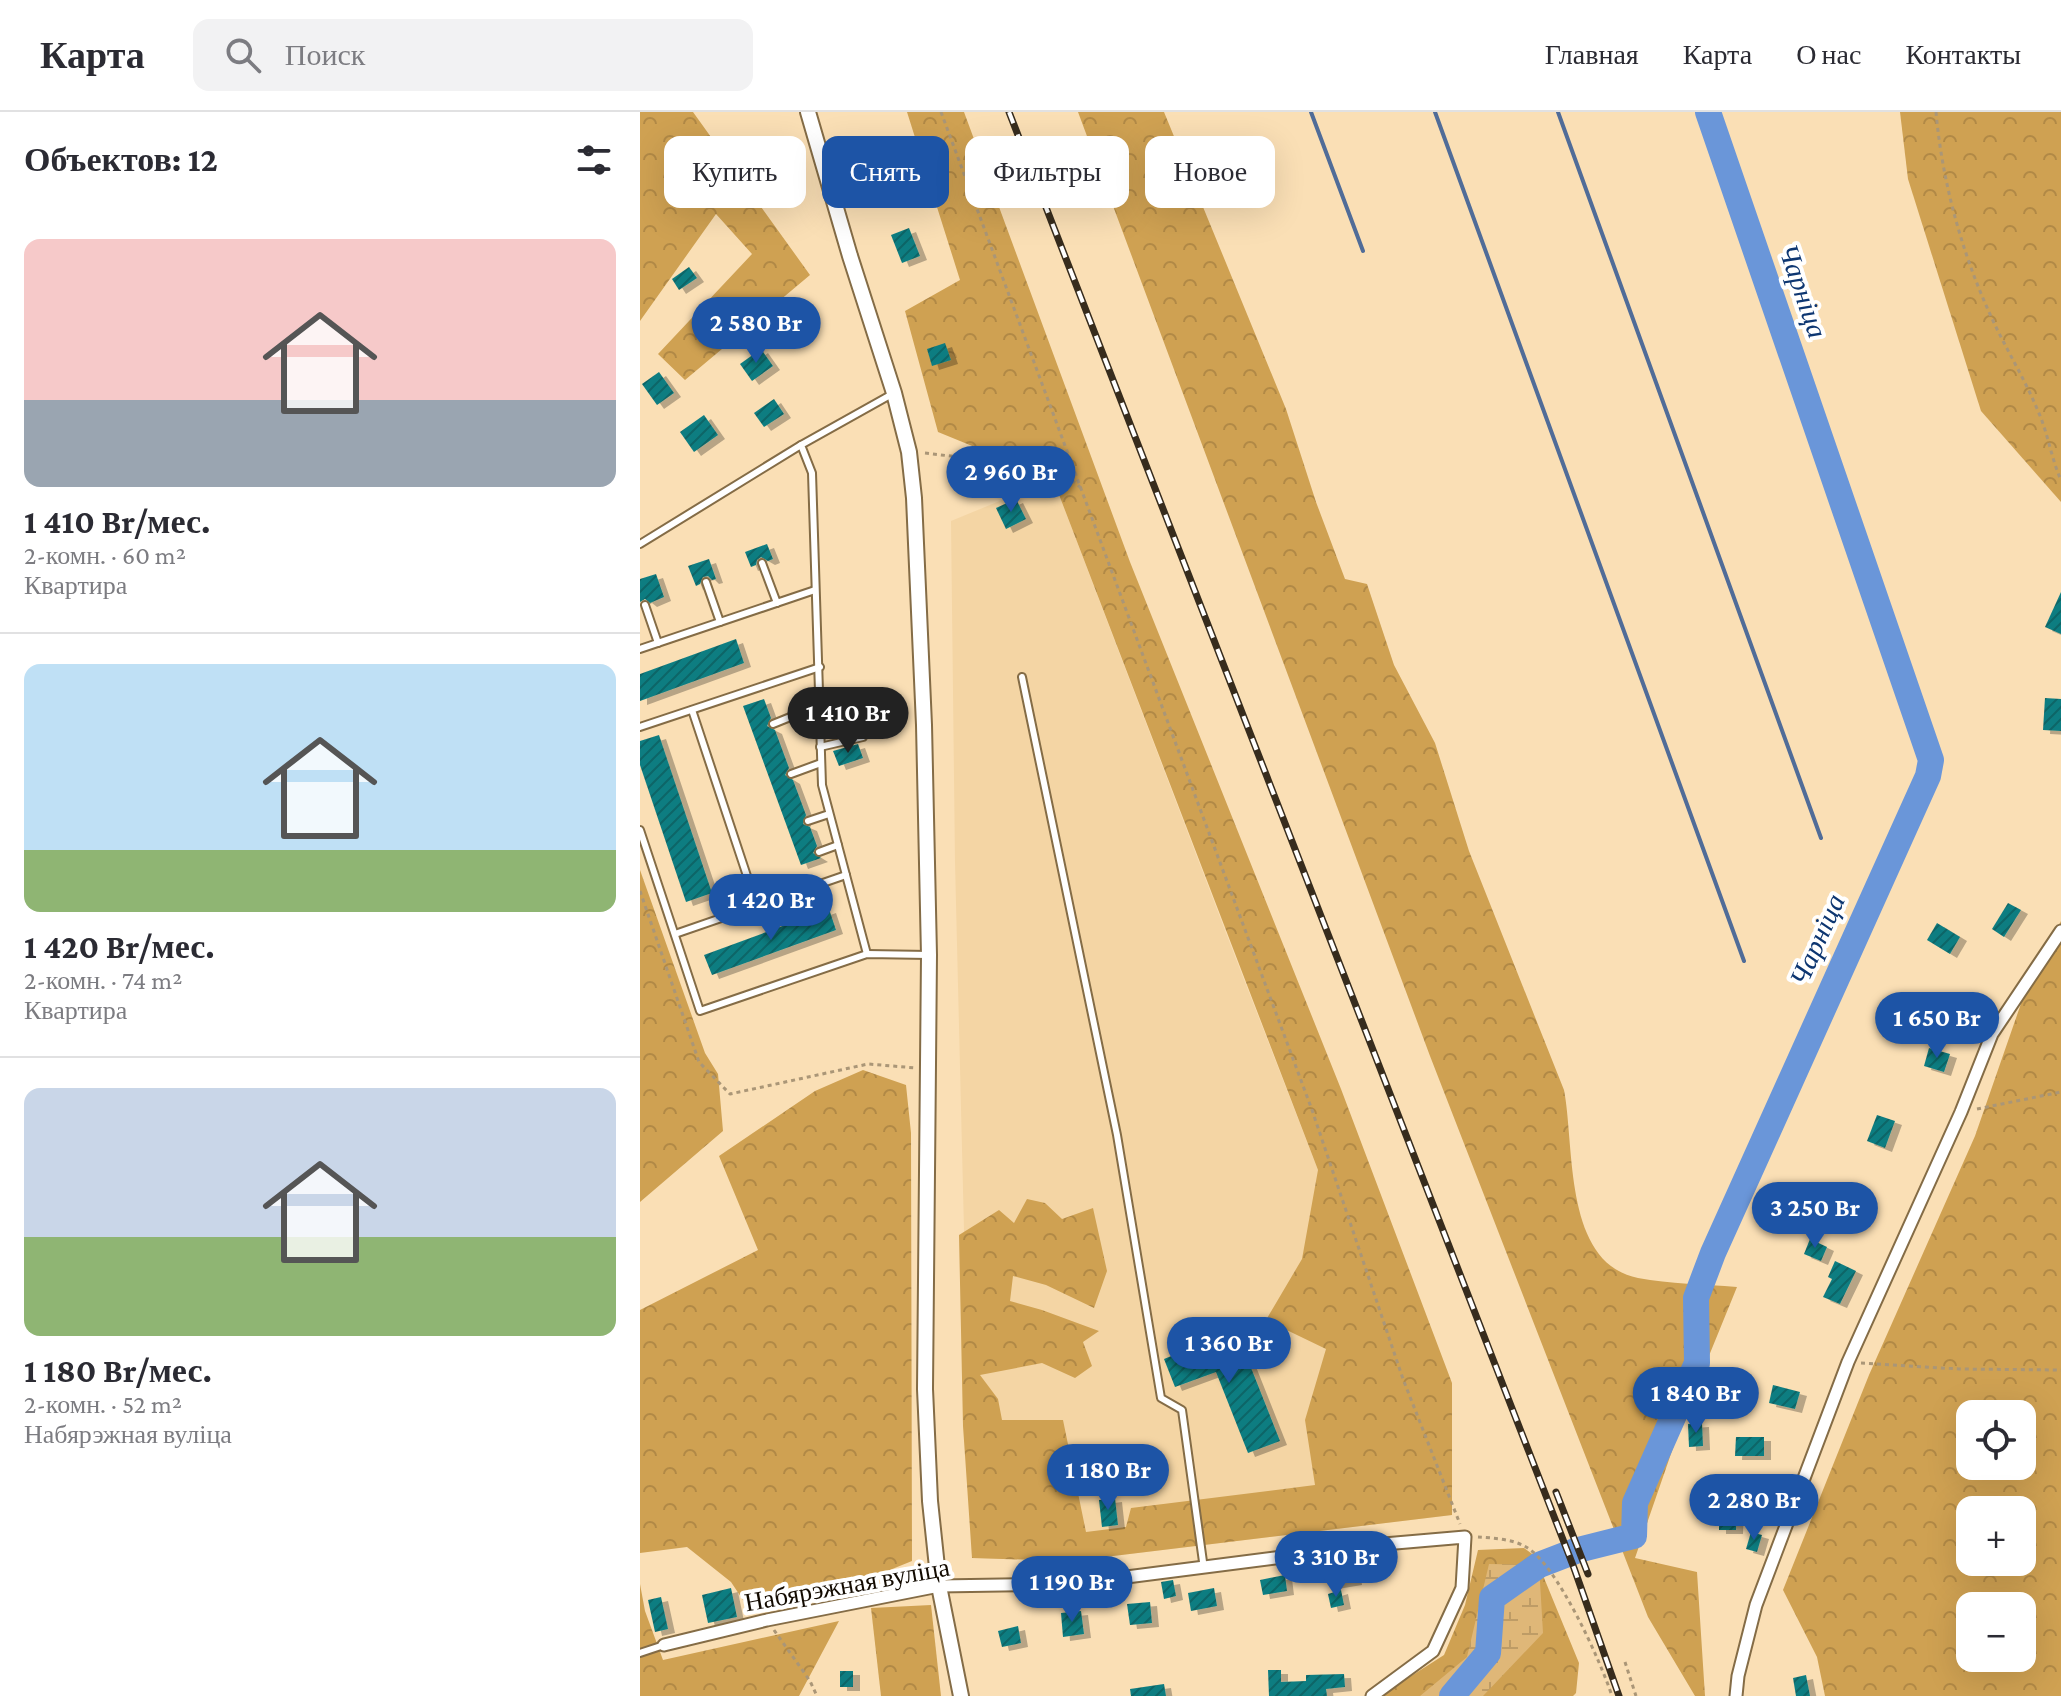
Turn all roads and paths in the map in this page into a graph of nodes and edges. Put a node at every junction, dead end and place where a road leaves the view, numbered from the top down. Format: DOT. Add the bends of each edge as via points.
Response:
graph roads {
  1 [pos="808,112"];
  2 [pos="941,112"];
  3 [pos="1936,112"];
  4 [pos="894,393"];
  5 [pos="801,445"];
  6 [pos="909,452"];
  7 [pos="2061,480"];
  8 [pos="1083,490"];
  9 [pos="640,544"];
  10 [pos="762,563"];
  11 [pos="706,582"];
  12 [pos="815,590"];
  13 [pos="777,603"];
  14 [pos="645,605"];
  15 [pos="720,622"];
  16 [pos="658,643"];
  17 [pos="640,649"];
  18 [pos="820,667"];
  19 [pos="1022,677"];
  20 [pos="820,705"];
  21 [pos="692,710"];
  22 [pos="773,724"];
  23 [pos="640,727"];
  24 [pos="863,737"];
  25 [pos="820,747"];
  26 [pos="821,763"];
  27 [pos="791,774"];
  28 [pos="829,814"];
  29 [pos="808,821"];
  30 [pos="640,830"];
  31 [pos="838,845"];
  32 [pos="819,852"];
  33 [pos="846,875"];
  34 [pos="640,891"];
  35 [pos="753,894"];
  36 [pos="2061,931"];
  37 [pos="675,934"];
  38 [pos="867,954"];
  39 [pos="929,955"];
  40 [pos="928,1068"];
  41 [pos="2061,1092"];
  42 [pos="1961,1112"];
  43 [pos="1848,1362"];
  44 [pos="2061,1370"];
  45 [pos="1465,1537"];
  46 [pos="1204,1569"];
  47 [pos="939,1586"];
  48 [pos="767,1620"];
  49 [pos="664,1645"];
  50 [pos="640,1653"];
  51 [pos="1625,1662"];
  52 [pos="817,1696"];
  53 [pos="961,1696"];
  54 [pos="1372,1696"];
  55 [pos="1612,1696"];
  56 [pos="1636,1696"];
  57 [pos="1736,1696"];
  1 -- 4 [label="street"];
  2 -- 8 [label="path"];
  3 -- 7 [label="path" via="1950,195 1970,266 2039,413"];
  4 -- 5 [label="lane"];
  4 -- 6 [label="street"];
  5 -- 9 [label="lane"];
  5 -- 12 [label="lane" via="812,473"];
  6 -- 8 [label="path" via="1059,469"];
  6 -- 39 [label="street" via="924,725"];
  8 -- 45 [label="path" via="1312,1110 1403,1379"];
  10 -- 13 [label="lane"];
  11 -- 15 [label="lane"];
  12 -- 13 [label="lane"];
  12 -- 18 [label="lane"];
  13 -- 15 [label="lane"];
  14 -- 16 [label="lane"];
  15 -- 16 [label="lane"];
  16 -- 17 [label="lane"];
  18 -- 20 [label="lane"];
  18 -- 21 [label="lane"];
  19 -- 46 [label="lane" via="1117,1135 1161,1398 1182,1410"];
  20 -- 22 [label="lane"];
  20 -- 25 [label="lane"];
  21 -- 23 [label="lane"];
  21 -- 35 [label="lane"];
  24 -- 25 [label="lane"];
  25 -- 26 [label="lane"];
  26 -- 27 [label="lane"];
  26 -- 28 [label="lane"];
  28 -- 29 [label="lane"];
  28 -- 31 [label="lane"];
  30 -- 37 [label="lane"];
  31 -- 32 [label="lane"];
  31 -- 33 [label="lane"];
  33 -- 37 [label="lane"];
  33 -- 38 [label="lane"];
  34 -- 40 [label="path" via="699,1062 730,1094 868,1064"];
  36 -- 42 [label="street" via="1992,1034"];
  37 -- 38 [label="lane" via="700,1011"];
  38 -- 39 [label="lane"];
  39 -- 40 [label="street"];
  40 -- 47 [label="street" via="925,1389"];
  41 -- 42 [label="path"];
  42 -- 43 [label="street"];
  43 -- 44 [label="path"];
  43 -- 57 [label="street" via="1756,1605"];
  45 -- 46 [label="street, Набярэжная вуліца"];
  45 -- 54 [label="street" via="1462,1588 1433,1651"];
  45 -- 55 [label="path" via="1511,1541 1551,1570"];
  46 -- 47 [label="street, Набярэжная вуліца" via="1072,1584"];
  47 -- 48 [label="street, Набярэжная вуліца"];
  47 -- 53 [label="street"];
  48 -- 49 [label="street, Набярэжная вуліца"];
  48 -- 52 [label="path"];
  49 -- 50 [label="lane"];
  51 -- 56 [label="path"];
}
